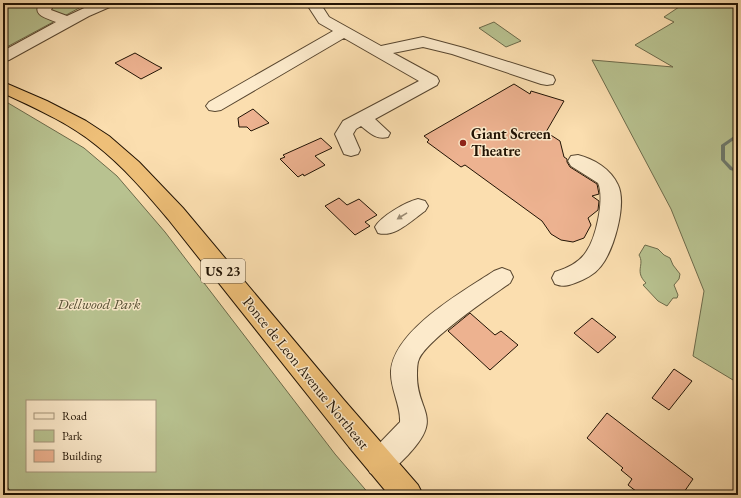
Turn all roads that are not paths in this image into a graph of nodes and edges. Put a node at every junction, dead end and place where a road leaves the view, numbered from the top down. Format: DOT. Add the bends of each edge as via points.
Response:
graph roads {
  1 [pos="47,3"];
  2 [pos="107,3"];
  3 [pos="313,3"];
  4 [pos="67,21"];
  5 [pos="344,31"];
  6 [pos="379,51"];
  7 [pos="3,57"];
  8 [pos="547,80"];
  9 [pos="3,87"];
  10 [pos="215,106"];
  11 [pos="363,118"];
  12 [pos="381,133"];
  13 [pos="351,150"];
  14 [pos="578,161"];
  15 [pos="418,206"];
  16 [pos="386,227"];
  17 [pos="502,277"];
  18 [pos="562,278"];
  19 [pos="380,463"];
  20 [pos="408,495"];
  1 -- 4 [label="street" via="44,12"];
  2 -- 4 [label="street"];
  3 -- 5 [label="street" via="324,20"];
  4 -- 7 [label="street"];
  5 -- 6 [label="street"];
  5 -- 10 [label="street"];
  6 -- 8 [label="street" via="423,42"];
  6 -- 11 [label="street" via="430,81"];
  9 -- 19 [label="highway, Ponce de Leon Avenue Northeast / US 23" via="88,131 133,168 179,218"];
  11 -- 12 [label="street"];
  11 -- 13 [label="street" via="349,125 344,134"];
  14 -- 18 [label="street" via="607,180 610,189 610,211 602,245 595,259 581,271"];
  15 -- 16 [label="street, one-way"];
  17 -- 19 [label="street" via="416,342 407,356 404,370 405,388 414,421 412,429"];
  19 -- 20 [label="highway, Ponce de Leon Avenue Northeast / US 23"];
}
